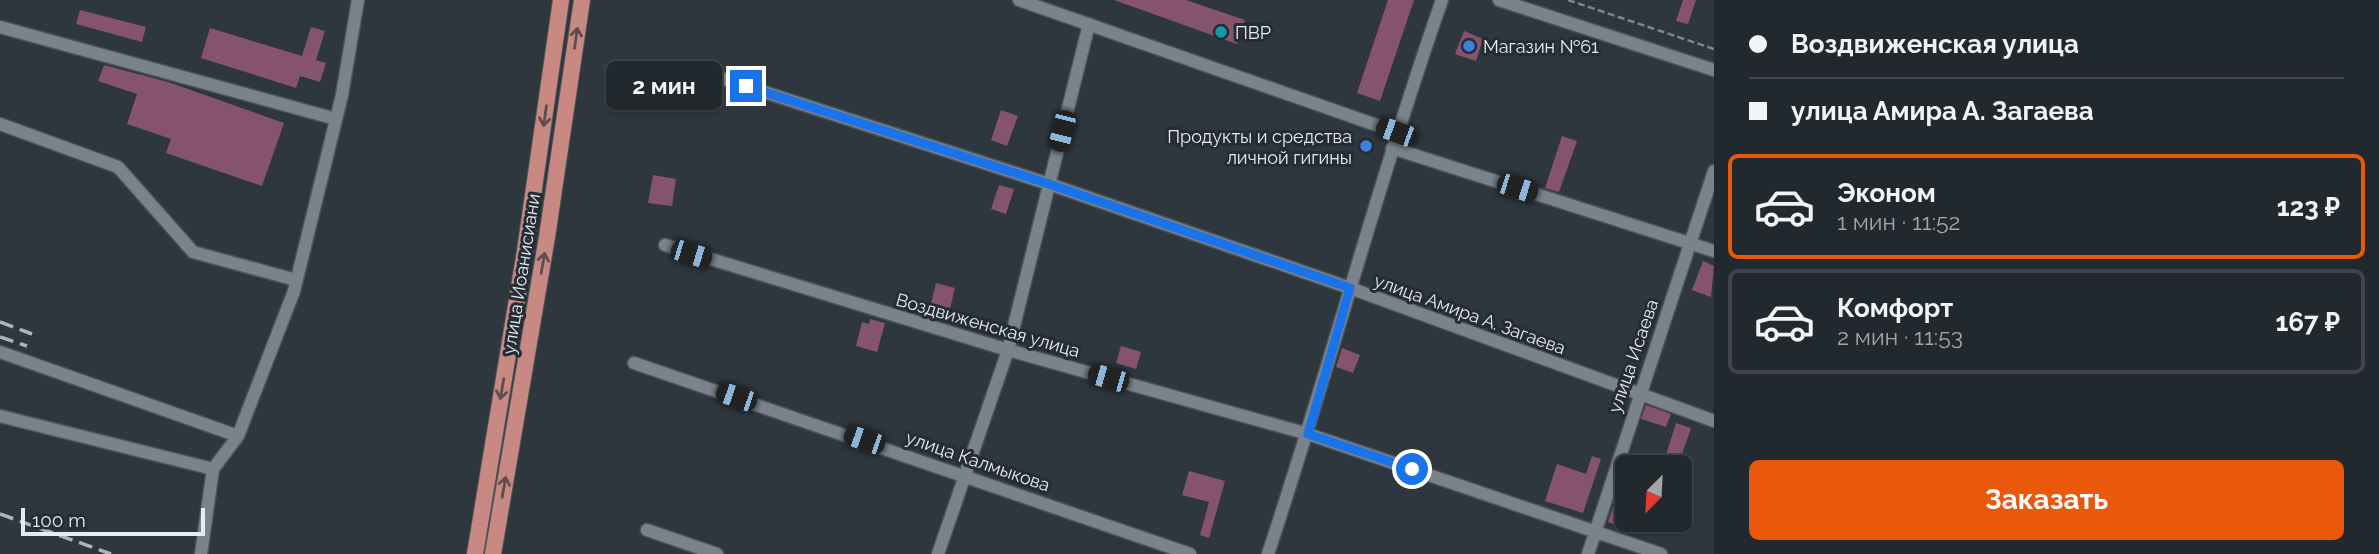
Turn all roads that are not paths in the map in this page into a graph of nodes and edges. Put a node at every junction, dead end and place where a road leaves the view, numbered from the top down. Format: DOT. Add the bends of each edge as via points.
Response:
graph roads {
  1 [pos="358,0"];
  2 [pos="561,0"];
  3 [pos="582,0"];
  4 [pos="1019,0"];
  5 [pos="1442,0"];
  6 [pos="1499,0"];
  7 [pos="1088,23"];
  8 [pos="0,27"];
  9 [pos="696,70"];
  10 [pos="1714,70"];
  11 [pos="336,119"];
  12 [pos="0,124"];
  13 [pos="1396,132"];
  14 [pos="1392,148"];
  15 [pos="1714,171"];
  16 [pos="1049,184"];
  17 [pos="1691,243"];
  18 [pos="665,246"];
  19 [pos="1714,251"];
  20 [pos="296,280"];
  21 [pos="1350,288"];
  22 [pos="1008,350"];
  23 [pos="0,352"];
  24 [pos="635,363"];
  25 [pos="1638,395"];
  26 [pos="0,416"];
  27 [pos="1714,421"];
  28 [pos="1308,434"];
  29 [pos="238,436"];
  30 [pos="213,469"];
  31 [pos="965,475"];
  32 [pos="646,530"];
  33 [pos="1593,530"];
  34 [pos="201,554"];
  35 [pos="475,554"];
  36 [pos="493,554"];
  37 [pos="717,554"];
  38 [pos="938,554"];
  39 [pos="1189,554"];
  40 [pos="1268,554"];
  41 [pos="1588,554"];
  42 [pos="1661,554"];
  1 -- 11 [label="street"];
  2 -- 35 [label="main road, улица Иоанисиани, one-way"];
  36 -- 3 [label="main road, улица Иоанисиани, one-way"];
  4 -- 7 [label="street"];
  5 -- 13 [label="street"];
  6 -- 10 [label="street"];
  7 -- 13 [label="street"];
  7 -- 16 [label="street"];
  8 -- 11 [label="street"];
  9 -- 16 [label="street, улица Амира А. Загаева"];
  11 -- 20 [label="street"];
  12 -- 20 [label="street" via="118,167 192,252"];
  13 -- 14 [label="street"];
  14 -- 17 [label="street"];
  14 -- 21 [label="street"];
  15 -- 17 [label="street, улица Исаева"];
  16 -- 21 [label="street, улица Амира А. Загаева"];
  16 -- 22 [label="street"];
  17 -- 19 [label="street"];
  17 -- 25 [label="street, улица Исаева"];
  18 -- 22 [label="street, Воздвиженская улица"];
  20 -- 29 [label="street"];
  21 -- 25 [label="street, улица Амира А. Загаева"];
  21 -- 28 [label="street"];
  22 -- 28 [label="street, Воздвиженская улица"];
  22 -- 31 [label="street"];
  23 -- 29 [label="street"];
  24 -- 31 [label="street, улица Калмыкова"];
  25 -- 27 [label="street, улица Амира А. Загаева"];
  25 -- 33 [label="street, улица Исаева"];
  26 -- 30 [label="street"];
  28 -- 33 [label="street, Воздвиженская улица"];
  28 -- 40 [label="street"];
  29 -- 30 [label="street"];
  30 -- 34 [label="street"];
  31 -- 38 [label="street"];
  31 -- 39 [label="street, улица Калмыкова"];
  32 -- 37 [label="street"];
  33 -- 41 [label="street, улица Исаева"];
  33 -- 42 [label="street, Воздвиженская улица"];
}
